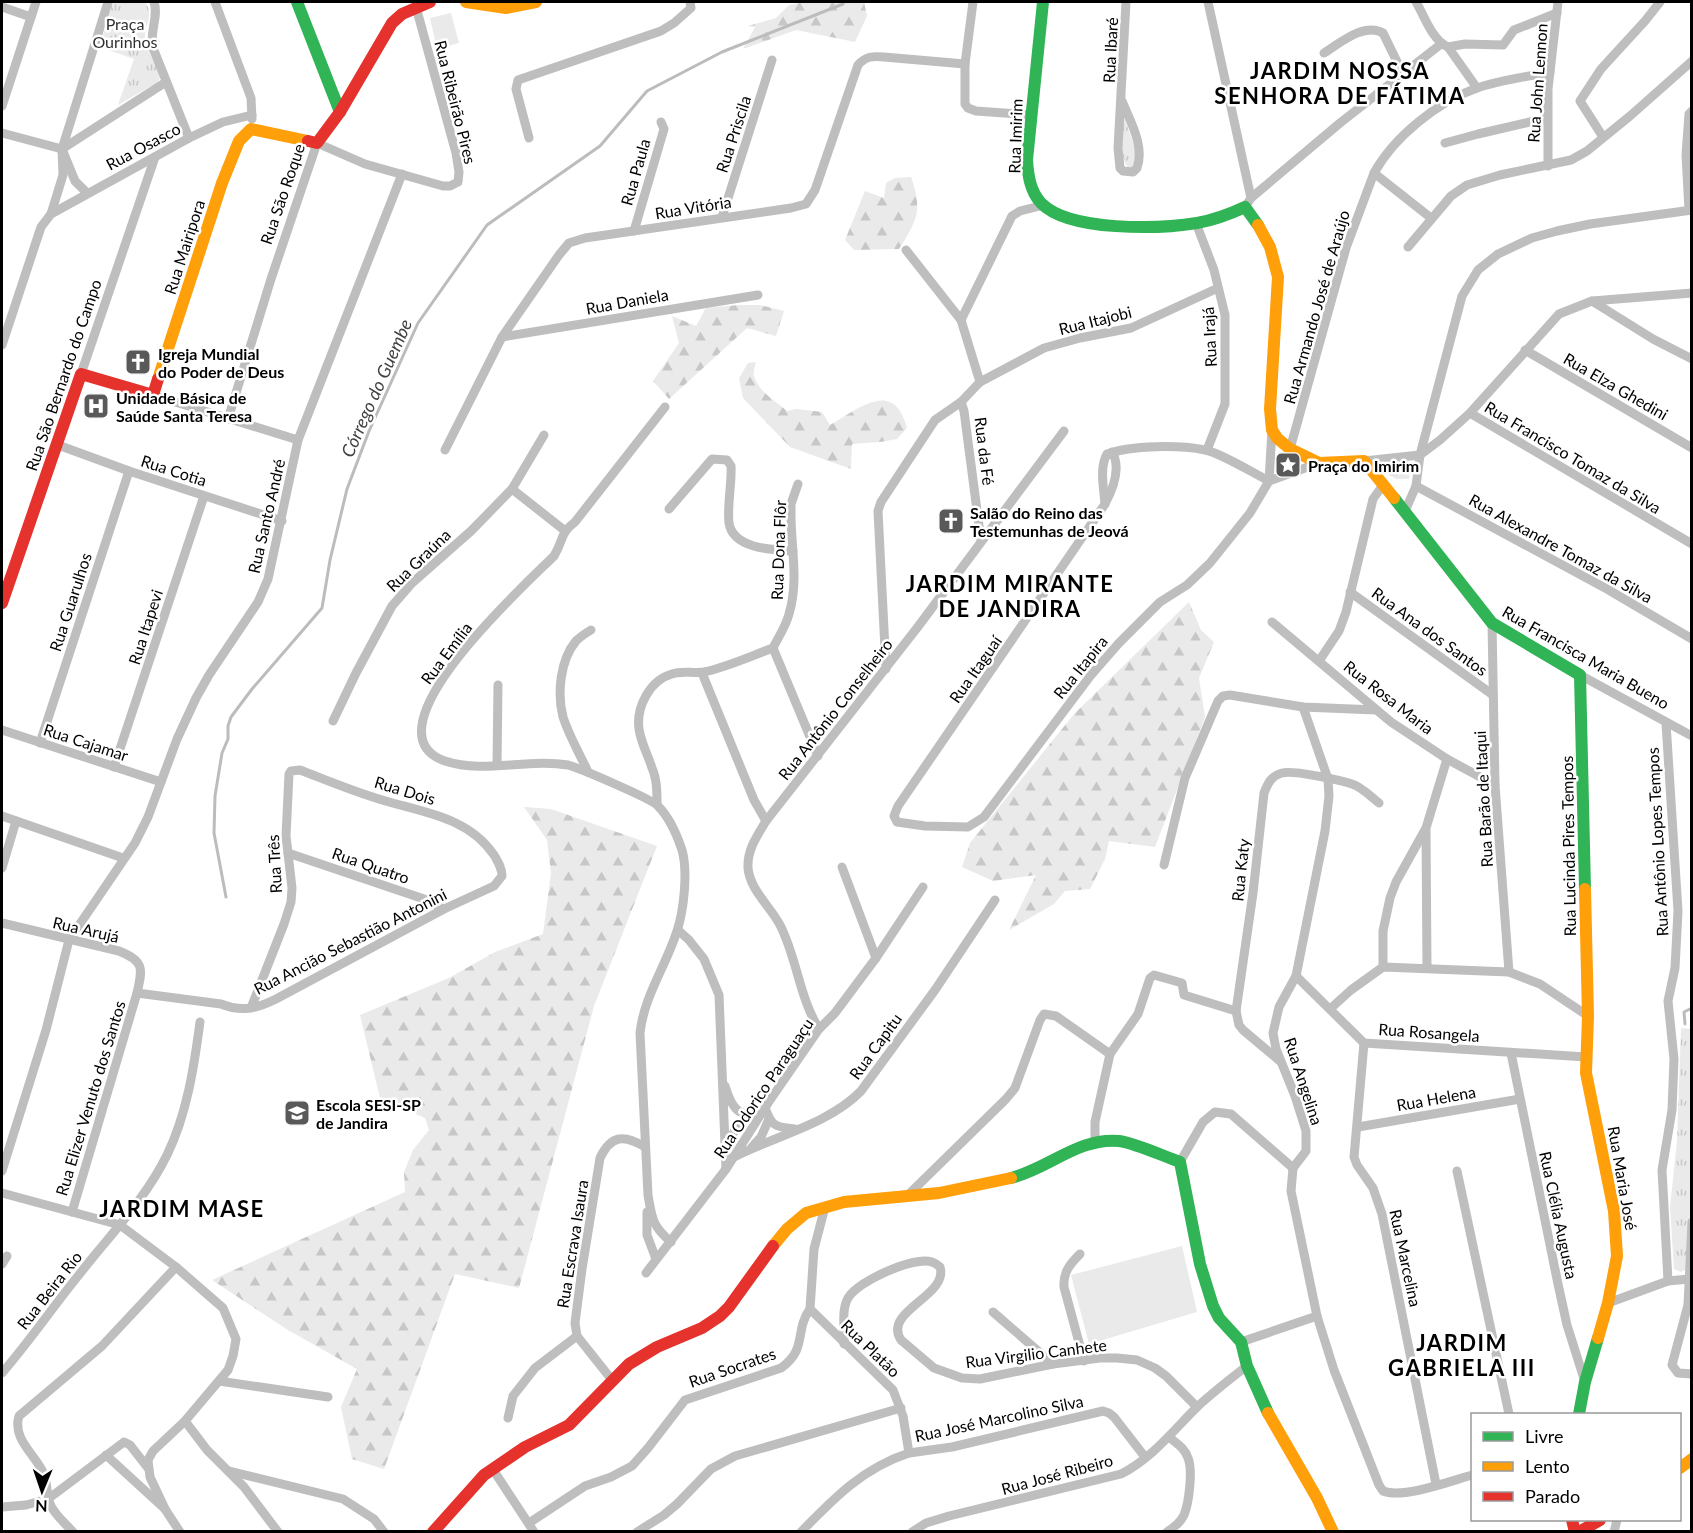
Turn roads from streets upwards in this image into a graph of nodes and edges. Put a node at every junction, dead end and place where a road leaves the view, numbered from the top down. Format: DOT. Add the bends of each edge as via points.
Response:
graph roads {
  1 [pos="36,2"];
  2 [pos="108,2"];
  3 [pos="154,2"];
  4 [pos="215,2"];
  5 [pos="297,2"];
  6 [pos="430,2"];
  7 [pos="466,2"];
  8 [pos="536,2"];
  9 [pos="690,2"];
  10 [pos="973,2"];
  11 [pos="1043,2"];
  12 [pos="1126,2"];
  13 [pos="1208,2"];
  14 [pos="1416,2"];
  15 [pos="1558,2"];
  16 [pos="1659,2"];
  17 [pos="2,7"];
  18 [pos="416,8"];
  19 [pos="1557,13"];
  20 [pos="31,17"];
  21 [pos="1445,46"];
  22 [pos="1324,53"];
  23 [pos="772,60"];
  24 [pos="1692,61"];
  25 [pos="965,64"];
  26 [pos="1550,72"];
  27 [pos="1403,74"];
  28 [pos="6,75"];
  29 [pos="166,82"];
  30 [pos="1477,88"];
  31 [pos="1122,101"];
  32 [pos="2,106"];
  33 [pos="1692,111"];
  34 [pos="340,112"];
  35 [pos="252,115"];
  36 [pos="1030,115"];
  37 [pos="1547,118"];
  38 [pos="662,122"];
  39 [pos="250,129"];
  40 [pos="2,133"];
  41 [pos="1603,137"];
  42 [pos="189,138"];
  43 [pos="529,138"];
  44 [pos="317,143"];
  45 [pos="1445,143"];
  46 [pos="62,149"];
  47 [pos="155,157"];
  48 [pos="1548,166"];
  49 [pos="402,174"];
  50 [pos="1374,174"];
  51 [pos="87,193"];
  52 [pos="1248,203"];
  53 [pos="1044,205"];
  54 [pos="1690,210"];
  55 [pos="51,214"];
  56 [pos="722,217"];
  57 [pos="1431,218"];
  58 [pos="1196,223"];
  59 [pos="634,231"];
  60 [pos="1408,247"];
  61 [pos="906,250"];
  62 [pos="1218,288"];
  63 [pos="1692,293"];
  64 [pos="758,294"];
  65 [pos="1592,301"];
  66 [pos="961,320"];
  67 [pos="502,337"];
  68 [pos="2,345"];
  69 [pos="1525,350"];
  70 [pos="1692,359"];
  71 [pos="81,374"];
  72 [pos="980,382"];
  73 [pos="153,394"];
  74 [pos="961,402"];
  75 [pos="665,407"];
  76 [pos="1470,413"];
  77 [pos="228,418"];
  78 [pos="1272,430"];
  79 [pos="1064,431"];
  80 [pos="544,435"];
  81 [pos="298,440"];
  82 [pos="58,445"];
  83 [pos="1692,448"];
  84 [pos="445,450"];
  85 [pos="1207,450"];
  86 [pos="1290,450"];
  87 [pos="1420,455"];
  88 [pos="1364,461"];
  89 [pos="1319,463"];
  90 [pos="129,471"];
  91 [pos="1269,481"];
  92 [pos="798,484"];
  93 [pos="1383,485"];
  94 [pos="1416,486"];
  95 [pos="512,489"];
  96 [pos="204,496"];
  97 [pos="669,510"];
  98 [pos="1405,512"];
  99 [pos="282,521"];
  100 [pos="564,530"];
  101 [pos="981,541"];
  102 [pos="1692,544"];
  103 [pos="793,551"];
  104 [pos="1350,592"];
  105 [pos="2,603"];
  106 [pos="1272,622"];
  107 [pos="1492,623"];
  108 [pos="591,630"];
  109 [pos="1692,639"];
  110 [pos="773,648"];
  111 [pos="1319,661"];
  112 [pos="886,669"];
  113 [pos="702,673"];
  114 [pos="1580,675"];
  115 [pos="498,685"];
  116 [pos="1493,695"];
  117 [pos="1303,707"];
  118 [pos="1376,710"];
  119 [pos="333,721"];
  120 [pos="1666,723"];
  121 [pos="2,730"];
  122 [pos="1692,736"];
  123 [pos="40,743"];
  124 [pos="818,756"];
  125 [pos="1447,759"];
  126 [pos="497,764"];
  127 [pos="114,767"];
  128 [pos="588,772"];
  129 [pos="1328,779"];
  130 [pos="161,782"];
  131 [pos="289,783"];
  132 [pos="1495,785"];
  133 [pos="1379,803"];
  134 [pos="657,804"];
  135 [pos="2,816"];
  136 [pos="16,821"];
  137 [pos="766,821"];
  138 [pos="897,822"];
  139 [pos="1426,828"];
  140 [pos="288,853"];
  141 [pos="123,858"];
  142 [pos="1164,865"];
  143 [pos="842,867"];
  144 [pos="2,868"];
  145 [pos="503,872"];
  146 [pos="923,887"];
  147 [pos="995,900"];
  148 [pos="444,909"];
  149 [pos="2,923"];
  150 [pos="678,930"];
  151 [pos="69,940"];
  152 [pos="876,958"];
  153 [pos="1383,967"];
  154 [pos="1427,968"];
  155 [pos="1509,972"];
  156 [pos="1296,976"];
  157 [pos="137,993"];
  158 [pos="251,1008"];
  159 [pos="1330,1009"];
  160 [pos="1236,1011"];
  161 [pos="1588,1016"];
  162 [pos="200,1022"];
  163 [pos="819,1029"];
  164 [pos="1364,1043"];
  165 [pos="1511,1053"];
  166 [pos="1110,1054"];
  167 [pos="1586,1057"];
  168 [pos="1283,1063"];
  169 [pos="721,1064"];
  170 [pos="1520,1099"];
  171 [pos="765,1107"];
  172 [pos="753,1113"];
  173 [pos="769,1119"];
  174 [pos="1358,1127"];
  175 [pos="795,1129"];
  176 [pos="1095,1142"];
  177 [pos="645,1147"];
  178 [pos="725,1148"];
  179 [pos="751,1149"];
  180 [pos="734,1157"];
  181 [pos="1180,1162"];
  182 [pos="1293,1168"];
  183 [pos="726,1169"];
  184 [pos="2,1171"];
  185 [pos="1457,1171"];
  186 [pos="2,1193"];
  187 [pos="648,1195"];
  188 [pos="906,1197"];
  189 [pos="825,1207"];
  190 [pos="72,1212"];
  191 [pos="1692,1222"];
  192 [pos="120,1225"];
  193 [pos="671,1242"];
  194 [pos="1080,1254"];
  195 [pos="656,1259"];
  196 [pos="176,1267"];
  197 [pos="646,1273"];
  198 [pos="1689,1280"];
  199 [pos="1668,1281"];
  200 [pos="1608,1303"];
  201 [pos="810,1309"];
  202 [pos="993,1312"];
  203 [pos="1317,1316"];
  204 [pos="577,1336"];
  205 [pos="1241,1342"];
  206 [pos="844,1344"];
  207 [pos="1084,1361"];
  208 [pos="1053,1364"];
  209 [pos="1247,1366"];
  210 [pos="2,1373"];
  211 [pos="1692,1374"];
  212 [pos="612,1380"];
  213 [pos="219,1381"];
  214 [pos="1585,1382"];
  215 [pos="328,1397"];
  216 [pos="1197,1407"];
  217 [pos="901,1408"];
  218 [pos="1509,1413"];
  219 [pos="1578,1413"];
  220 [pos="508,1418"];
  221 [pos="185,1421"];
  222 [pos="1168,1437"];
  223 [pos="909,1453"];
  224 [pos="106,1455"];
  225 [pos="1145,1457"];
  226 [pos="148,1468"];
  227 [pos="492,1468"];
  228 [pos="229,1471"];
  229 [pos="1471,1475"];
  230 [pos="1436,1484"];
  231 [pos="48,1499"];
  232 [pos="2,1507"];
  233 [pos="165,1509"];
  234 [pos="1598,1521"];
  235 [pos="531,1527"];
  236 [pos="641,1530"];
  237 [pos="434,1531"];
  238 [pos="73,1532"];
  239 [pos="180,1532"];
  240 [pos="278,1532"];
  241 [pos="384,1532"];
  242 [pos="801,1532"];
  243 [pos="912,1532"];
  244 [pos="1167,1532"];
  245 [pos="1333,1532"];
  246 [pos="1577,1532"];
  1 -- 20 [label="street"];
  2 -- 46 [label="street"];
  3 -- 29 [label="street" via="151,39"];
  4 -- 35 [label="street, Rua Mairipora" via="251,98"];
  5 -- 34 [label="street"];
  6 -- 18 [label="street, Rua São Roque"];
  7 -- 8 [label="street" via="506,8"];
  9 -- 43 [label="street" via="691,8 661,31 518,80 516,89"];
  10 -- 25 [label="street"];
  11 -- 36 [label="street, Rua Imirim"];
  12 -- 31 [label="street, Rua Ibaré"];
  13 -- 52 [label="street"];
  14 -- 21 [label="street"];
  15 -- 19 [label="street, Rua John Lennon"];
  16 -- 41 [label="street" via="1601,69 1580,101"];
  17 -- 20 [label="street"];
  18 -- 34 [label="street, Rua São Roque" via="392,23"];
  18 -- 49 [label="street, Rua Ribeirão Pires" via="456,153 459,178 455,184 443,186"];
  19 -- 21 [label="street" via="1514,30 1503,45"];
  19 -- 26 [label="street, Rua John Lennon"];
  20 -- 28 [label="street"];
  21 -- 27 [label="street"];
  21 -- 30 [label="street"];
  22 -- 27 [label="street" via="1351,36 1380,31"];
  23 -- 56 [label="street, Rua Priscila"];
  24 -- 41 [label="street"];
  25 -- 36 [label="street" via="963,97 968,108"];
  25 -- 56 [label="street, Rua Vitória" via="872,56 864,59 806,204"];
  26 -- 30 [label="street, Rua Armando José de Araújo"];
  26 -- 37 [label="street, Rua John Lennon"];
  27 -- 52 [label="street"];
  28 -- 32 [label="street"];
  29 -- 42 [label="street"];
  29 -- 46 [label="street"];
  30 -- 50 [label="street, Rua Armando José de Araújo" via="1429,115 1384,155"];
  31 -- 31 [label="street, Rua Ibaré" via="1138,143 1137,168 1133,172 1123,171 1119,161"];
  33 -- 54 [label="street" via="1686,154"];
  34 -- 44 [label="street, Rua São Roque"];
  35 -- 39 [label="street, Rua Mairipora"];
  35 -- 42 [label="street, Rua Osasco" via="224,122"];
  36 -- 53 [label="street, Rua Imirim" via="1028,178"];
  37 -- 45 [label="street"];
  37 -- 48 [label="street, Rua John Lennon"];
  38 -- 59 [label="street, Rua Paula"];
  39 -- 44 [label="street"];
  39 -- 73 [label="street, Rua Mairipora" via="239,141 222,183"];
  40 -- 46 [label="street"];
  41 -- 48 [label="street" via="1571,160"];
  42 -- 47 [label="street, Rua Osasco"];
  44 -- 49 [label="street" via="365,164"];
  44 -- 77 [label="street, Rua São Roque"];
  46 -- 51 [label="street" via="75,181"];
  46 -- 55 [label="street" via="63,175"];
  47 -- 51 [label="street, Rua Osasco"];
  47 -- 71 [label="street, Rua São Bernardo do Campo"];
  48 -- 57 [label="street" via="1467,185"];
  49 -- 81 [label="street, Rua Santo André"];
  50 -- 57 [label="street"];
  50 -- 86 [label="street, Rua Armando José de Araújo" via="1346,248"];
  51 -- 55 [label="street, Rua Osasco"];
  52 -- 58 [label="street" via="1229,215"];
  52 -- 78 [label="street" via="1275,258 1278,277"];
  53 -- 58 [label="street" via="1075,220 1111,225"];
  53 -- 66 [label="street" via="1011,216"];
  54 -- 87 [label="street" via="1549,233 1498,254 1478,270 1462,296"];
  55 -- 68 [label="street" via="41,227"];
  56 -- 59 [label="street, Rua Vitória"];
  57 -- 60 [label="street"];
  58 -- 62 [label="street, Rua Irajá"];
  59 -- 67 [label="street, Rua Vitória" via="569,243"];
  61 -- 66 [label="street"];
  62 -- 72 [label="street, Rua Itajobi" via="1131,328 1044,348"];
  62 -- 85 [label="street, Rua Irajá" via="1226,315 1225,404"];
  63 -- 65 [label="street"];
  64 -- 67 [label="street, Rua Daniela"];
  65 -- 69 [label="street" via="1559,314"];
  65 -- 70 [label="street"];
  66 -- 72 [label="street"];
  67 -- 84 [label="street, Rua Vitória"];
  69 -- 76 [label="street"];
  69 -- 83 [label="street, Rua Elza Ghedini"];
  71 -- 73 [label="street"];
  71 -- 82 [label="street, Rua São Bernardo do Campo"];
  72 -- 74 [label="street, Rua Itajobi"];
  73 -- 77 [label="street"];
  74 -- 101 [label="street, Rua da Fé"];
  74 -- 112 [label="street, Rua Itajobi" via="935,420 878,511"];
  75 -- 100 [label="street, Rua Emília" via="575,522"];
  76 -- 87 [label="street"];
  76 -- 102 [label="street, Rua Francisco Tomaz da Silva"];
  77 -- 81 [label="street"];
  78 -- 86 [label="street"];
  78 -- 91 [label="street, Rua Itapira"];
  79 -- 101 [label="street, Rua Antônio Conselheiro"];
  80 -- 95 [label="street, Rua Graúna"];
  81 -- 99 [label="street, Rua Santo André"];
  82 -- 90 [label="street, Rua Cotia"];
  82 -- 105 [label="street, Rua São Bernardo do Campo"];
  85 -- 91 [label="street, Rua Itaguaí"];
  85 -- 138 [label="street, Rua Itaguaí" via="1177,447 1112,452 1115,477 1106,504 898,806 894,816"];
  86 -- 89 [label="street"];
  87 -- 88 [label="street"];
  87 -- 94 [label="street"];
  88 -- 89 [label="street"];
  88 -- 93 [label="street, Rua Francisca Maria Bueno"];
  89 -- 91 [label="street"];
  90 -- 96 [label="street, Rua Cotia"];
  90 -- 123 [label="street, Rua Guarulhos"];
  91 -- 138 [label="street, Rua Itapira" via="1250,513 1210,563 1141,619 1091,675 984,817 968,827"];
  92 -- 103 [label="street, Rua Dona Flôr" via="791,504"];
  93 -- 98 [label="street, Rua Francisca Maria Bueno"];
  93 -- 104 [label="street" via="1373,499"];
  94 -- 98 [label="street"];
  94 -- 109 [label="street, Rua Alexandre Tomaz da Silva"];
  95 -- 100 [label="street"];
  95 -- 119 [label="street, Rua Graúna" via="392,606"];
  96 -- 99 [label="street, Rua Cotia"];
  96 -- 127 [label="street, Rua Itapevi"];
  97 -- 103 [label="street" via="712,459 727,460 731,466 729,524 734,534 759,547"];
  98 -- 107 [label="street, Rua Francisca Maria Bueno"];
  99 -- 130 [label="street, Rua Santo André" via="268,579 258,602 196,698"];
  100 -- 126 [label="street, Rua Emília" via="554,556 476,636 428,702 421,727 424,745 431,753 455,763"];
  101 -- 112 [label="street, Rua Antônio Conselheiro"];
  103 -- 110 [label="street, Rua Dona Flôr" via="792,603"];
  104 -- 111 [label="street" via="1339,632"];
  104 -- 116 [label="street, Rua Ana dos Santos"];
  106 -- 111 [label="street, Rua Rosa Maria"];
  107 -- 114 [label="street, Rua Francisca Maria Bueno"];
  107 -- 116 [label="street, Rua Barão de Itaqui"];
  108 -- 128 [label="street" via="568,654 560,690 564,717"];
  110 -- 113 [label="street"];
  110 -- 124 [label="street"];
  111 -- 118 [label="street, Rua Rosa Maria"];
  112 -- 124 [label="street, Rua Antônio Conselheiro"];
  113 -- 134 [label="street" via="670,674 650,689 640,710 639,729 653,770"];
  113 -- 137 [label="street"];
  114 -- 120 [label="street, Rua Francisca Maria Bueno"];
  114 -- 161 [label="street, Rua Lucinda Pires Tempos"];
  115 -- 126 [label="street"];
  116 -- 132 [label="street, Rua Barão de Itaqui"];
  117 -- 118 [label="street"];
  117 -- 129 [label="street, Rua Angelina"];
  117 -- 142 [label="street" via="1230,695 1218,701 1185,778"];
  118 -- 125 [label="street, Rua Rosa Maria"];
  120 -- 122 [label="street, Rua Francisca Maria Bueno"];
  120 -- 199 [label="street, Rua Antônio Lopes Tempos" via="1678,911 1675,968 1668,1001 1674,1059 1672,1110 1662,1170"];
  121 -- 123 [label="street, Rua Cajamar"];
  123 -- 127 [label="street, Rua Cajamar"];
  124 -- 137 [label="street, Rua Antônio Conselheiro"];
  125 -- 132 [label="street, Rua Rosa Maria"];
  125 -- 139 [label="street"];
  126 -- 128 [label="street, Rua Emília" via="559,765"];
  127 -- 130 [label="street, Rua Cajamar"];
  128 -- 134 [label="street, Rua Emília"];
  129 -- 133 [label="street, Rua Katy" via="1353,784"];
  129 -- 156 [label="street, Rua Angelina" via="1325,831"];
  129 -- 160 [label="street, Rua Katy" via="1288,772 1268,782"];
  130 -- 141 [label="street, Rua Santo André" via="140,834"];
  131 -- 140 [label="street, Rua Três"];
  131 -- 145 [label="street, Rua Dois" via="291,771 300,770 459,824 480,839"];
  132 -- 155 [label="street, Rua Barão de Itaqui"];
  134 -- 150 [label="street" via="677,835 683,853 684,892"];
  135 -- 136 [label="street"];
  136 -- 141 [label="street"];
  136 -- 144 [label="street"];
  137 -- 163 [label="street, Rua Antônio Conselheiro" via="751,848 748,870 779,924 809,1012"];
  139 -- 153 [label="street" via="1390,898 1383,931"];
  139 -- 154 [label="street"];
  140 -- 148 [label="street, Rua Quatro"];
  140 -- 158 [label="street, Rua Três" via="291,902"];
  141 -- 151 [label="street, Rua Santo André"];
  143 -- 152 [label="street"];
  145 -- 148 [label="street, Rua Ancião Sebastião Antonini" via="494,886"];
  146 -- 152 [label="street, Rua Odorico Paraguaçu"];
  147 -- 175 [label="street, Rua Capitu" via="861,1091 837,1112"];
  148 -- 158 [label="street, Rua Ancião Sebastião Antonini" via="276,999"];
  149 -- 151 [label="street, Rua Arujá"];
  150 -- 169 [label="street" via="704,959 715,982 719,995"];
  150 -- 177 [label="street" via="642,1019"];
  151 -- 157 [label="street, Rua Arujá" via="132,956 141,969"];
  151 -- 184 [label="street, Rua Santo André"];
  152 -- 163 [label="street, Rua Odorico Paraguaçu"];
  153 -- 154 [label="street"];
  153 -- 159 [label="street"];
  154 -- 155 [label="street"];
  155 -- 161 [label="street" via="1540,984"];
  156 -- 159 [label="street, Rua Rosangela"];
  156 -- 168 [label="street, Rua Angelina" via="1275,1019 1276,1049"];
  157 -- 158 [label="street, Rua Ancião Sebastião Antonini" via="234,1009"];
  157 -- 190 [label="street, Rua Elizer Venuto dos Santos"];
  159 -- 164 [label="street, Rua Rosangela"];
  160 -- 166 [label="street" via="1184,995 1182,983 1157,975 1150,978 1138,1014"];
  160 -- 168 [label="street" via="1243,1030"];
  161 -- 167 [label="street, Rua Maria José"];
  162 -- 192 [label="street, Rua Beira Rio" via="194,1065 168,1154 151,1185"];
  163 -- 171 [label="street, Rua Odorico Paraguaçu"];
  164 -- 165 [label="street, Rua Rosangela"];
  164 -- 174 [label="street, Rua Marcelina"];
  165 -- 167 [label="street, Rua Rosangela"];
  165 -- 170 [label="street, Rua Clélia Augusta"];
  166 -- 176 [label="street" via="1095,1122"];
  166 -- 188 [label="street" via="1056,1016 1044,1014 1015,1088"];
  167 -- 200 [label="street, Rua Maria José" via="1588,1088 1617,1236"];
  168 -- 182 [label="street, Rua Angelina" via="1307,1142 1304,1156"];
  169 -- 172 [label="street" via="731,1104 741,1113"];
  169 -- 178 [label="street"];
  170 -- 174 [label="street, Rua Helena"];
  170 -- 214 [label="street, Rua Clélia Augusta" via="1567,1325"];
  171 -- 172 [label="street"];
  171 -- 173 [label="street"];
  171 -- 180 [label="street, Rua Odorico Paraguaçu"];
  172 -- 178 [label="street" via="736,1128"];
  173 -- 175 [label="street" via="778,1127"];
  173 -- 179 [label="street"];
  174 -- 230 [label="street, Rua Marcelina" via="1354,1157 1378,1200"];
  175 -- 179 [label="street, Rua Capitu"];
  176 -- 181 [label="street" via="1120,1141"];
  176 -- 188 [label="street" via="1027,1174 966,1189"];
  177 -- 187 [label="street"];
  177 -- 204 [label="street, Rua Escrava Isaura" via="628,1140 613,1140 600,1158 575,1323"];
  178 -- 183 [label="street"];
  179 -- 180 [label="street, Rua Capitu"];
  180 -- 183 [label="street, Rua Odorico Paraguaçu"];
  181 -- 182 [label="street" via="1206,1118 1223,1112 1231,1114"];
  181 -- 205 [label="street" via="1200,1264 1213,1306"];
  182 -- 203 [label="street" via="1292,1198"];
  183 -- 193 [label="street, Rua Odorico Paraguaçu"];
  185 -- 218 [label="street"];
  186 -- 190 [label="street"];
  187 -- 193 [label="street" via="652,1220"];
  187 -- 195 [label="street" via="647,1235"];
  188 -- 189 [label="street"];
  189 -- 201 [label="street" via="814,1250"];
  189 -- 212 [label="street" via="806,1213 787,1229 720,1316 657,1347"];
  190 -- 192 [label="street"];
  191 -- 198 [label="street"];
  192 -- 196 [label="street"];
  192 -- 210 [label="street, Rua Beira Rio"];
  193 -- 195 [label="street, Rua Odorico Paraguaçu"];
  194 -- 207 [label="street" via="1063,1277"];
  195 -- 197 [label="street, Rua Odorico Paraguaçu"];
  196 -- 213 [label="street" via="224,1308 232,1326 236,1339 233,1356"];
  196 -- 231 [label="street" via="102,1346 19,1416 19,1435 43,1471"];
  198 -- 199 [label="street"];
  198 -- 211 [label="street" via="1688,1305 1672,1365 1678,1373"];
  199 -- 200 [label="street"];
  200 -- 214 [label="street, Rua Maria José"];
  201 -- 206 [label="street, Rua Platão"];
  201 -- 235 [label="street, Rua Socrates" via="804,1316 799,1346 791,1361 685,1400 632,1466 585,1486"];
  202 -- 208 [label="street"];
  203 -- 205 [label="street"];
  203 -- 230 [label="street" via="1334,1370 1383,1491 1396,1495"];
  204 -- 212 [label="street"];
  204 -- 220 [label="street" via="535,1368 513,1396"];
  205 -- 209 [label="street"];
  206 -- 208 [label="street, Rua Virgilio Canhete" via="847,1301 853,1291 871,1278 918,1262 932,1262 940,1267 940,1279 902,1318 897,1329 897,1335 915,1353 934,1368 962,1378 980,1379"];
  206 -- 217 [label="street, Rua Platão" via="893,1390"];
  207 -- 208 [label="street, Rua Virgilio Canhete"];
  207 -- 216 [label="street, Rua Virgilio Canhete" via="1137,1360 1166,1376"];
  209 -- 216 [label="street, Rua José Ribeiro"];
  209 -- 245 [label="street" via="1273,1425"];
  212 -- 227 [label="street" via="569,1425"];
  213 -- 215 [label="street"];
  213 -- 221 [label="street"];
  214 -- 219 [label="street, Rua Maria José"];
  216 -- 222 [label="street, Rua José Ribeiro"];
  217 -- 223 [label="street, Rua Platão"];
  217 -- 236 [label="street" via="719,1463 677,1504"];
  221 -- 226 [label="street" via="153,1451"];
  221 -- 228 [label="street"];
  222 -- 225 [label="street, Rua José Ribeiro"];
  222 -- 244 [label="street" via="1186,1453 1190,1471 1184,1516"];
  223 -- 225 [label="street, Rua José Marcolino Silva" via="1104,1412 1114,1417"];
  223 -- 242 [label="street" via="865,1473"];
  224 -- 226 [label="street" via="127,1442"];
  224 -- 231 [label="street"];
  224 -- 233 [label="street"];
  225 -- 243 [label="street, Rua José Ribeiro" via="1121,1474 949,1516"];
  226 -- 233 [label="street"];
  227 -- 235 [label="street"];
  227 -- 237 [label="street"];
  228 -- 240 [label="street"];
  228 -- 241 [label="street" via="343,1499 374,1519"];
  229 -- 230 [label="street"];
  231 -- 232 [label="street"];
  231 -- 238 [label="street"];
  233 -- 239 [label="street"];
  234 -- 246 [label="street"];
}
